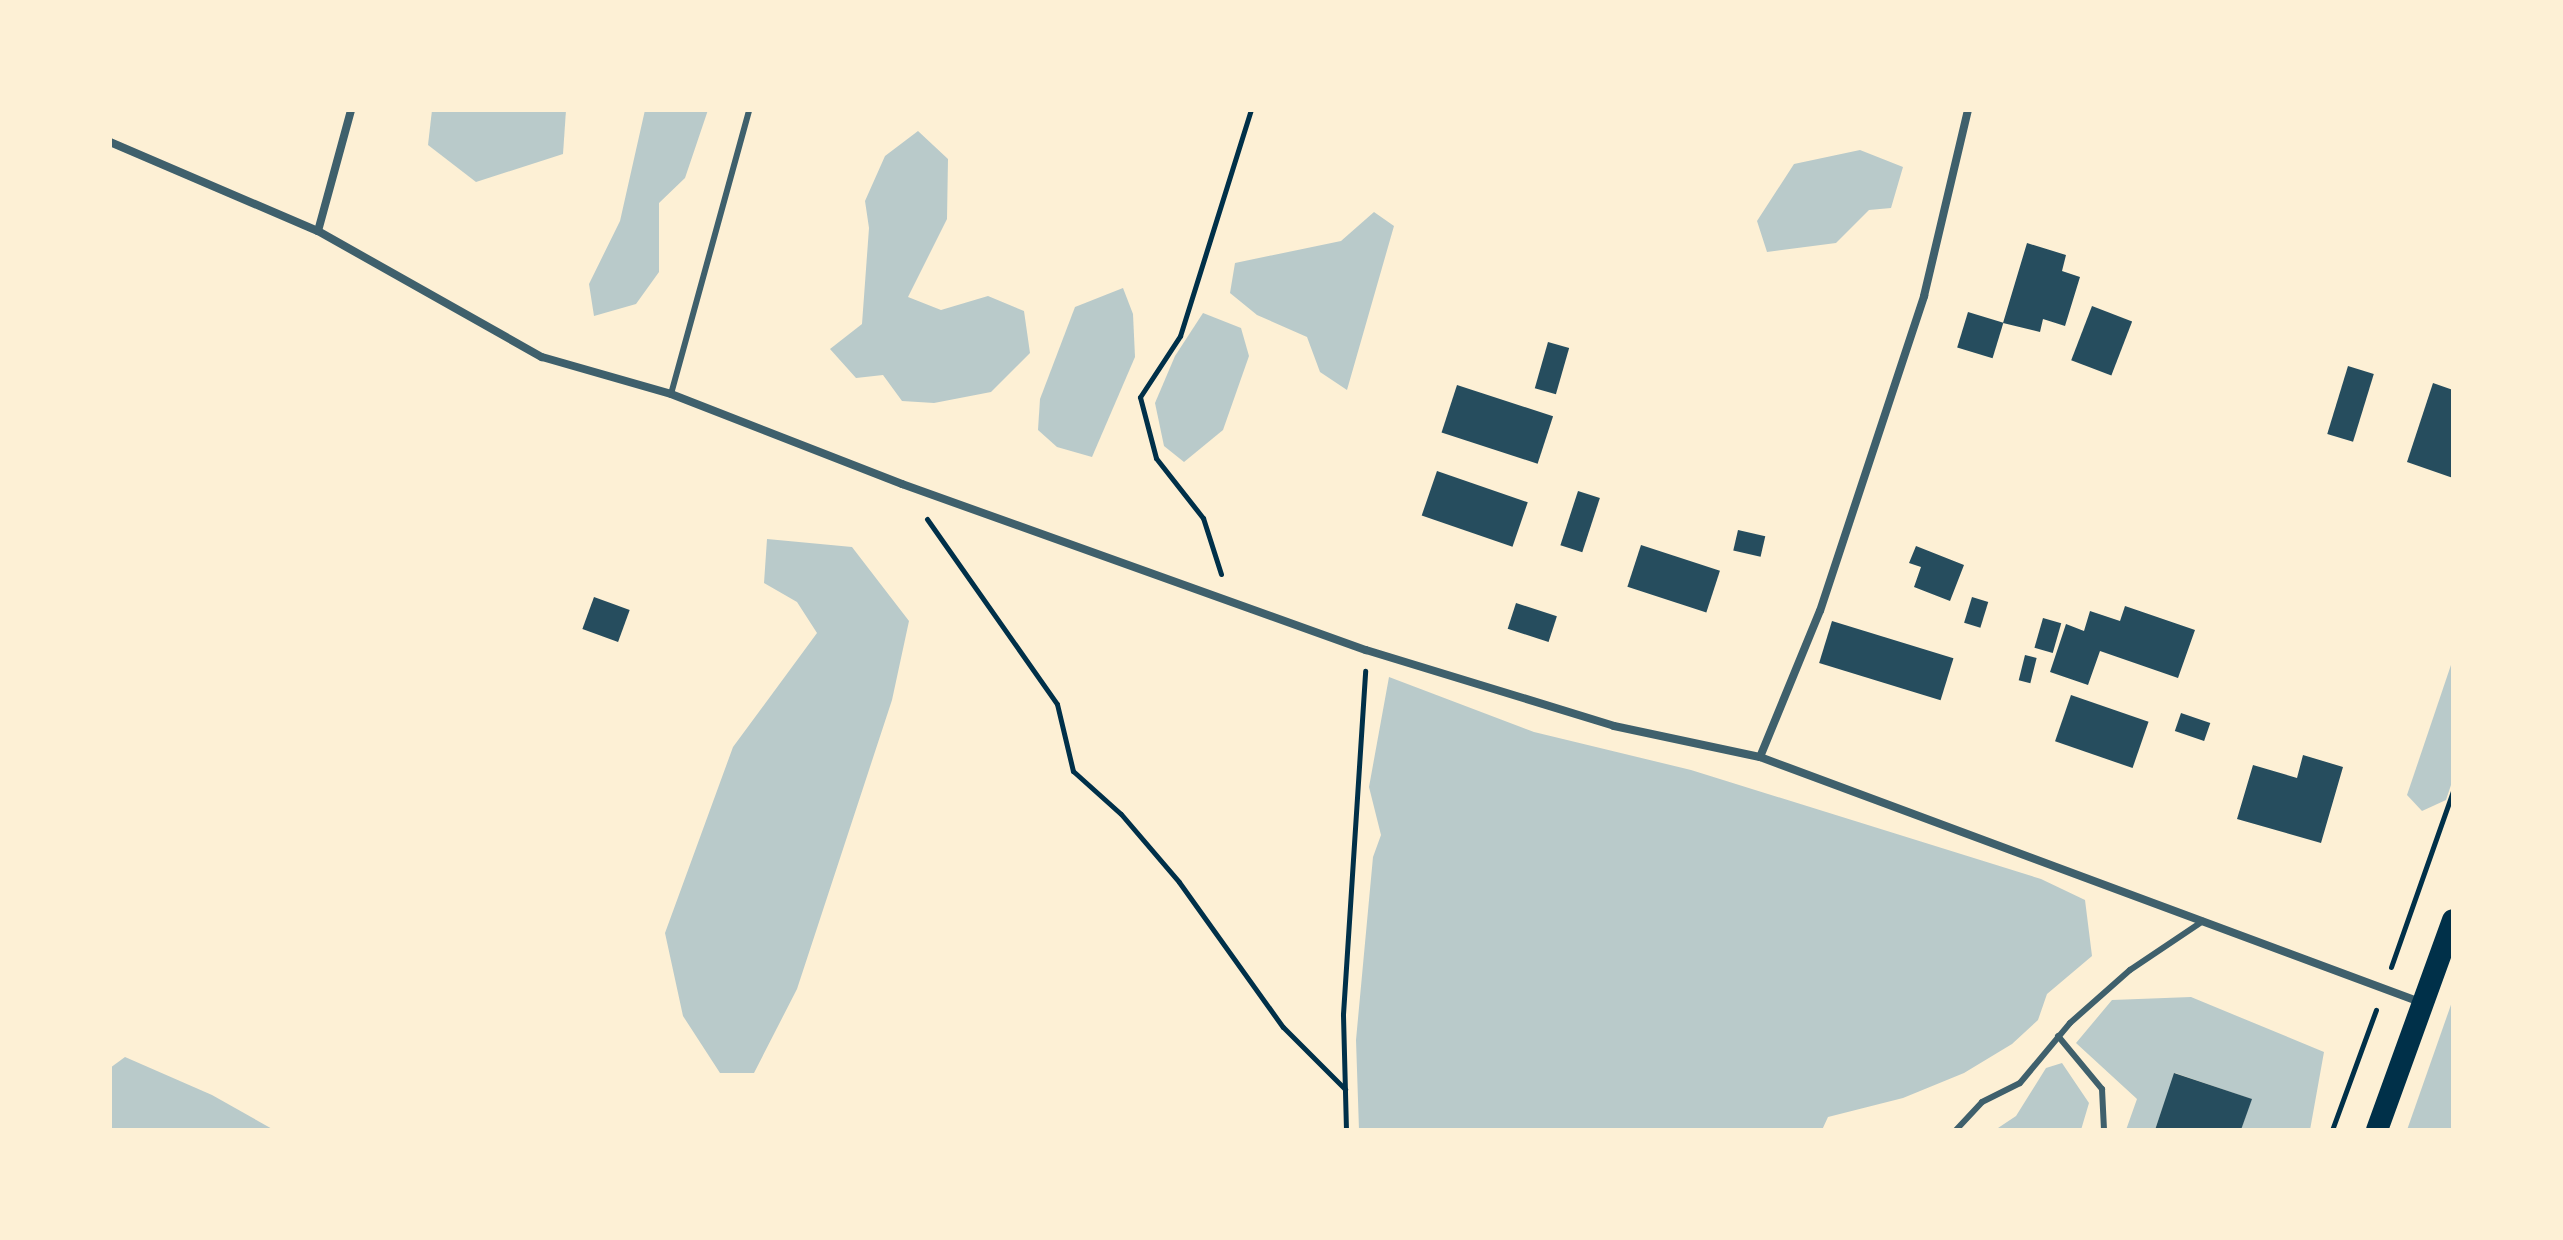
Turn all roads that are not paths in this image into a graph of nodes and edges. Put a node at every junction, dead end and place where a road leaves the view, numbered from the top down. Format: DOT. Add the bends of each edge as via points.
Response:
graph roads {
  1 [pos="351,110"];
  2 [pos="749,110"];
  3 [pos="1968,110"];
  4 [pos="110,142"];
  5 [pos="318,231"];
  6 [pos="671,394"];
  7 [pos="1760,757"];
  8 [pos="2453,920"];
  9 [pos="2203,921"];
  10 [pos="2423,1003"];
  11 [pos="2058,1036"];
  12 [pos="1956,1130"];
  13 [pos="2104,1130"];
  14 [pos="2377,1130"];
  1 -- 5 [label="street"];
  2 -- 6 [label="lane"];
  3 -- 7 [label="street" via="1924,296 1820,611"];
  4 -- 5 [label="street"];
  5 -- 6 [label="street" via="542,357"];
  6 -- 7 [label="street" via="902,484 1366,650 1614,726"];
  7 -- 9 [label="street"];
  8 -- 10 [label="highway"];
  9 -- 10 [label="street"];
  9 -- 11 [label="lane" via="2130,970"];
  10 -- 14 [label="highway"];
  11 -- 12 [label="lane" via="2020,1083 1982,1102"];
  11 -- 13 [label="lane" via="2102,1089"];
}
